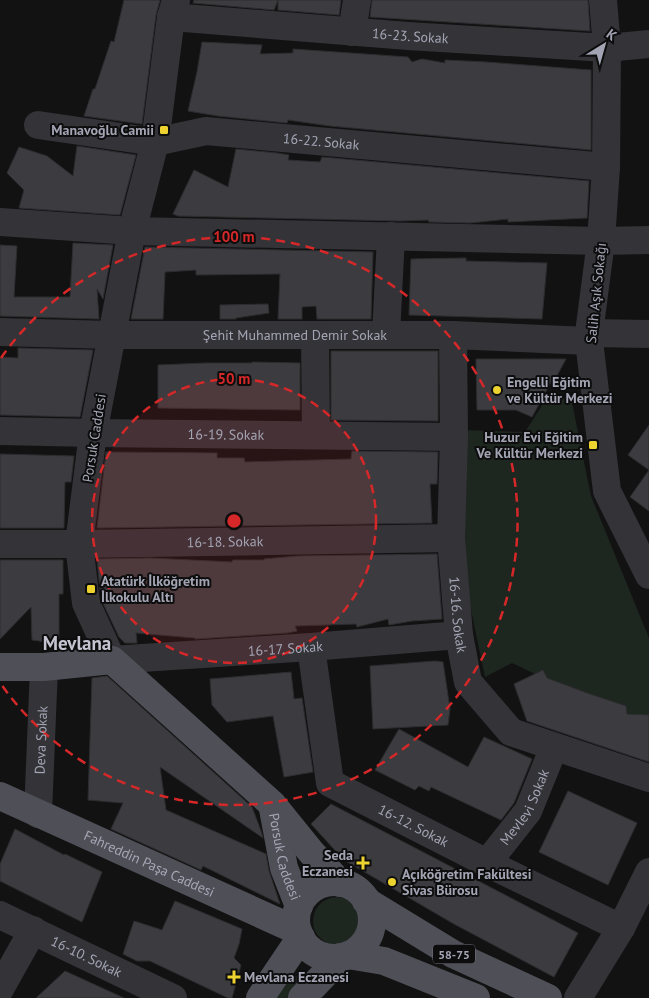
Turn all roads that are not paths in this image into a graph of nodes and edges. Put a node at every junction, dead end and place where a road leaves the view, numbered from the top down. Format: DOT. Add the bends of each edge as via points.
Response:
graph roads {
  1 [pos="357,0"];
  2 [pos="603,0"];
  3 [pos="174,8"];
  4 [pos="352,32"];
  5 [pos="649,44"];
  6 [pos="607,48"];
  7 [pos="38,125"];
  8 [pos="155,142"];
  9 [pos="606,168"];
  10 [pos="0,222"];
  11 [pos="132,231"];
  12 [pos="391,236"];
  13 [pos="649,240"];
  14 [pos="601,241"];
  15 [pos="0,332"];
  16 [pos="649,334"];
  17 [pos="112,335"];
  18 [pos="315,335"];
  19 [pos="386,335"];
  20 [pos="453,335"];
  21 [pos="589,337"];
  22 [pos="0,431"];
  23 [pos="93,433"];
  24 [pos="316,435"];
  25 [pos="454,437"];
  26 [pos="451,538"];
  27 [pos="0,544"];
  28 [pos="79,544"];
  29 [pos="649,575"];
  30 [pos="459,636"];
  31 [pos="311,647"];
  32 [pos="112,660"];
  33 [pos="0,667"];
  34 [pos="44,667"];
  35 [pos="554,747"];
  36 [pos="649,778"];
  37 [pos="0,796"];
  38 [pos="272,805"];
  39 [pos="38,814"];
  40 [pos="487,863"];
  41 [pos="649,872"];
  42 [pos="340,883"];
  43 [pos="366,901"];
  44 [pos="0,914"];
  45 [pos="299,925"];
  46 [pos="621,928"];
  47 [pos="33,930"];
  48 [pos="345,956"];
  49 [pos="0,989"];
  50 [pos="173,998"];
  51 [pos="260,998"];
  52 [pos="302,998"];
  53 [pos="476,998"];
  54 [pos="548,998"];
  55 [pos="578,998"];
  1 -- 4 [label="street"];
  2 -- 6 [label="street, Salih Aşık Sokağı"];
  3 -- 4 [label="street, 16-23. Sokak"];
  3 -- 8 [label="street, Porsuk Caddesi"];
  4 -- 6 [label="street, 16-23. Sokak"];
  5 -- 6 [label="street, 16-23. Sokak"];
  6 -- 9 [label="street, Salih Aşık Sokağı"];
  7 -- 8 [label="street, 16-22. Sokak"];
  8 -- 9 [label="street, 16-22. Sokak" via="206,131"];
  8 -- 11 [label="street, Porsuk Caddesi"];
  9 -- 14 [label="street, Salih Aşık Sokağı"];
  10 -- 11 [label="street"];
  11 -- 12 [label="street"];
  11 -- 17 [label="street, Porsuk Caddesi"];
  12 -- 14 [label="street"];
  12 -- 19 [label="street"];
  13 -- 14 [label="street"];
  14 -- 21 [label="street, Salih Aşık Sokağı"];
  15 -- 17 [label="street, Şehit Muhammed Demir Sokak"];
  16 -- 21 [label="street, Şehit Muhammed Demir Sokak"];
  17 -- 18 [label="street, Şehit Muhammed Demir Sokak"];
  17 -- 23 [label="street, Porsuk Caddesi"];
  18 -- 19 [label="street, Şehit Muhammed Demir Sokak"];
  18 -- 24 [label="street"];
  19 -- 20 [label="street, Şehit Muhammed Demir Sokak"];
  20 -- 21 [label="street, Şehit Muhammed Demir Sokak"];
  20 -- 25 [label="street, 16-16. Sokak"];
  21 -- 29 [label="street, Salih Aşık Sokağı" via="608,491"];
  22 -- 23 [label="street, 16-19. Sokak"];
  23 -- 24 [label="street, 16-19. Sokak"];
  23 -- 28 [label="street, Porsuk Caddesi"];
  24 -- 25 [label="street, 16-19. Sokak"];
  25 -- 26 [label="street, 16-16. Sokak"];
  26 -- 28 [label="street, 16-18. Sokak"];
  26 -- 30 [label="street, 16-16. Sokak"];
  27 -- 28 [label="street, 16-18. Sokak"];
  28 -- 32 [label="street, Porsuk Caddesi" via="86,603"];
  30 -- 31 [label="street, 16-17. Sokak"];
  30 -- 35 [label="street, 16-16. Sokak" via="468,682 511,732"];
  31 -- 32 [label="street, 16-17. Sokak"];
  31 -- 40 [label="street, 16-12. Sokak" via="330,783"];
  32 -- 34 [label="main road"];
  32 -- 38 [label="main road, Porsuk Caddesi"];
  33 -- 34 [label="main road"];
  34 -- 39 [label="street, Deva Sokak"];
  35 -- 36 [label="street, 16-16. Sokak"];
  35 -- 40 [label="street, Mevlevi Sokak" via="528,810"];
  37 -- 39 [label="main road, Fahreddin Paşa Caddesi"];
  38 -- 42 [label="main road, Porsuk Caddesi"];
  38 -- 45 [label="main road, Porsuk Caddesi"];
  39 -- 45 [label="main road, Fahreddin Paşa Caddesi"];
  40 -- 46 [label="street, 16-12. Sokak"];
  41 -- 46 [label="street"];
  42 -- 43 [label="main road" via="358,891"];
  42 -- 45 [label="main road" via="323,884 308,892"];
  43 -- 48 [label="main road" via="371,914 371,928 365,942"];
  43 -- 54 [label="main road, 58-75" via="453,954"];
  44 -- 47 [label="street, 16-10. Sokak"];
  45 -- 48 [label="main road" via="304,943 314,952 328,957"];
  45 -- 51 [label="main road"];
  46 -- 55 [label="street"];
  47 -- 49 [label="street"];
  47 -- 50 [label="street, 16-10. Sokak"];
  48 -- 52 [label="main road"];
  48 -- 53 [label="main road, 58-75" via="384,961"];
}
